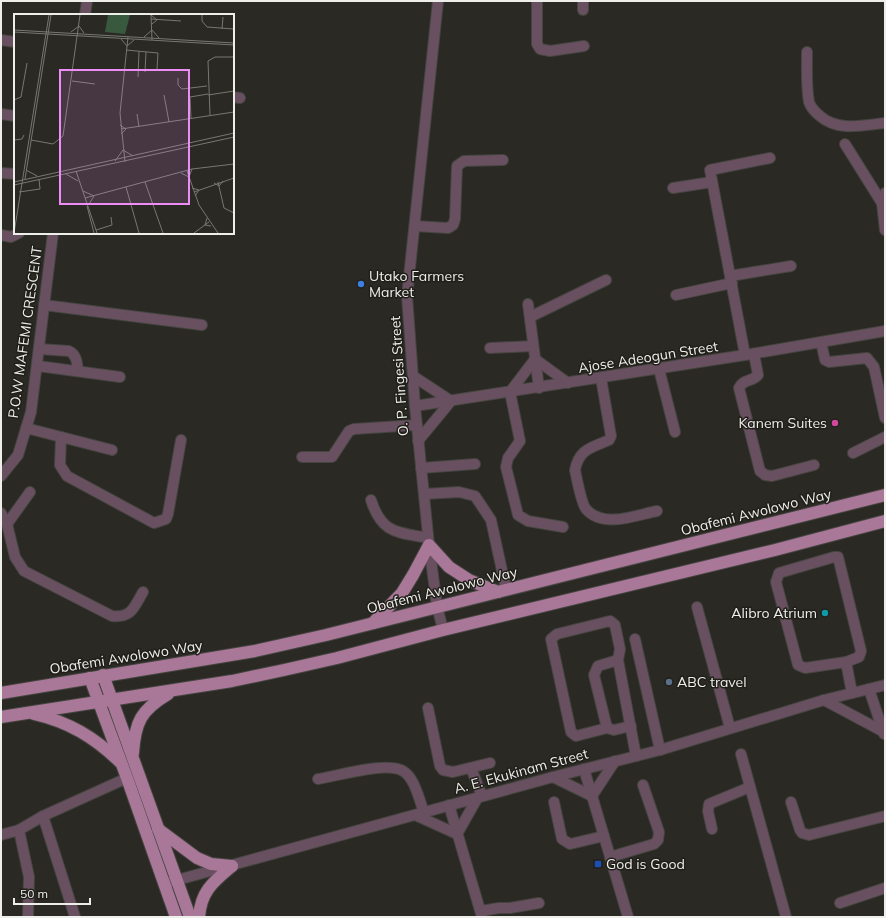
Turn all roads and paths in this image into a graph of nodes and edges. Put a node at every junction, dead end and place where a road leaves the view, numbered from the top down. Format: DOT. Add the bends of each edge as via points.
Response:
graph roads {
  1 [pos="87,1"];
  2 [pos="438,1"];
  3 [pos="538,1"];
  4 [pos="85,14"];
  5 [pos="1,40"];
  6 [pos="14,42"];
  7 [pos="584,46"];
  8 [pos="807,52"];
  9 [pos="1,114"];
  10 [pos="14,116"];
  11 [pos="885,123"];
  12 [pos="845,144"];
  13 [pos="770,158"];
  14 [pos="503,160"];
  15 [pos="1,174"];
  16 [pos="14,174"];
  17 [pos="712,182"];
  18 [pos="673,188"];
  19 [pos="885,193"];
  20 [pos="882,203"];
  21 [pos="415,226"];
  22 [pos="885,230"];
  23 [pos="17,234"];
  24 [pos="53,234"];
  25 [pos="1,235"];
  26 [pos="791,266"];
  27 [pos="606,280"];
  28 [pos="731,280"];
  29 [pos="676,295"];
  30 [pos="528,304"];
  31 [pos="44,305"];
  32 [pos="530,317"];
  33 [pos="202,325"];
  34 [pos="885,331"];
  35 [pos="821,342"];
  36 [pos="533,346"];
  37 [pos="490,348"];
  38 [pos="39,349"];
  39 [pos="750,355"];
  40 [pos="535,359"];
  41 [pos="38,366"];
  42 [pos="659,369"];
  43 [pos="78,371"];
  44 [pos="413,376"];
  45 [pos="120,377"];
  46 [pos="601,378"];
  47 [pos="568,383"];
  48 [pos="539,388"];
  49 [pos="510,392"];
  50 [pos="452,401"];
  51 [pos="415,406"];
  52 [pos="885,418"];
  53 [pos="417,425"];
  54 [pos="26,428"];
  55 [pos="674,432"];
  56 [pos="61,437"];
  57 [pos="885,437"];
  58 [pos="181,440"];
  59 [pos="418,441"];
  60 [pos="112,450"];
  61 [pos="853,453"];
  62 [pos="302,458"];
  63 [pos="475,464"];
  64 [pos="814,465"];
  65 [pos="421,468"];
  66 [pos="1,476"];
  67 [pos="30,492"];
  68 [pos="424,494"];
  69 [pos="885,495"];
  70 [pos="371,500"];
  71 [pos="657,511"];
  72 [pos="1,513"];
  73 [pos="885,521"];
  74 [pos="7,524"];
  75 [pos="564,526"];
  76 [pos="428,542"];
  77 [pos="502,590"];
  78 [pos="143,592"];
  79 [pos="437,606"];
  80 [pos="697,607"];
  81 [pos="373,623"];
  82 [pos="442,630"];
  83 [pos="635,639"];
  84 [pos="618,660"];
  85 [pos="846,662"];
  86 [pos="104,675"];
  87 [pos="90,678"];
  88 [pos="885,685"];
  89 [pos="869,689"];
  90 [pos="173,690"];
  91 [pos="1,692"];
  92 [pos="852,693"];
  93 [pos="112,699"];
  94 [pos="824,700"];
  95 [pos="98,701"];
  96 [pos="428,708"];
  97 [pos="27,712"];
  98 [pos="1,717"];
  99 [pos="631,726"];
  100 [pos="607,728"];
  101 [pos="730,728"];
  102 [pos="885,732"];
  103 [pos="660,750"];
  104 [pos="741,754"];
  105 [pos="636,756"];
  106 [pos="615,761"];
  107 [pos="128,762"];
  108 [pos="490,763"];
  109 [pos="471,768"];
  110 [pos="584,769"];
  111 [pos="553,777"];
  112 [pos="127,778"];
  113 [pos="318,779"];
  114 [pos="643,785"];
  115 [pos="750,787"];
  116 [pos="592,796"];
  117 [pos="480,797"];
  118 [pos="554,802"];
  119 [pos="791,802"];
  120 [pos="449,805"];
  121 [pos="420,813"];
  122 [pos="43,816"];
  123 [pos="885,816"];
  124 [pos="158,829"];
  125 [pos="712,829"];
  126 [pos="19,830"];
  127 [pos="1,834"];
  128 [pos="458,834"];
  129 [pos="604,836"];
  130 [pos="610,857"];
  131 [pos="232,866"];
  132 [pos="171,882"];
  133 [pos="885,888"];
  134 [pos="539,902"];
  135 [pos="840,902"];
  136 [pos="482,914"];
  137 [pos="28,917"];
  138 [pos="75,917"];
  139 [pos="176,917"];
  140 [pos="190,917"];
  141 [pos="199,917"];
  142 [pos="628,917"];
  143 [pos="786,917"];
  1 -- 4 [label="street"];
  2 -- 21 [label="street, O. P. Fingesi Street"];
  3 -- 7 [label="street" via="537,44 540,49 550,51"];
  5 -- 6 [label="street"];
  8 -- 11 [label="street" via="808,91 814,112 838,126"];
  9 -- 10 [label="street"];
  12 -- 20 [label="street"];
  13 -- 17 [label="street" via="710,170"];
  14 -- 21 [label="street" via="460,163 453,225 448,228"];
  15 -- 16 [label="street"];
  17 -- 18 [label="street"];
  17 -- 28 [label="street"];
  19 -- 20 [label="street"];
  20 -- 22 [label="street"];
  21 -- 44 [label="street, O. P. Fingesi Street" via="407,296"];
  23 -- 25 [label="street" via="11,237"];
  24 -- 31 [label="street, P.O.W MAFEMI CRESCENT"];
  26 -- 28 [label="street"];
  27 -- 32 [label="street"];
  28 -- 29 [label="street"];
  28 -- 39 [label="street"];
  30 -- 32 [label="street"];
  31 -- 33 [label="street"];
  31 -- 38 [label="street, P.O.W MAFEMI CRESCENT"];
  32 -- 36 [label="street"];
  34 -- 35 [label="street, Ajose Adeogun Street"];
  35 -- 39 [label="street, Ajose Adeogun Street"];
  35 -- 52 [label="street" via="825,360 829,362 867,358 872,362"];
  36 -- 37 [label="street"];
  36 -- 40 [label="street"];
  38 -- 41 [label="street, P.O.W MAFEMI CRESCENT"];
  38 -- 43 [label="street" via="73,353 76,356"];
  39 -- 42 [label="street, Ajose Adeogun Street"];
  39 -- 64 [label="street" via="757,376 744,381 740,388 760,471 772,476"];
  40 -- 47 [label="street"];
  40 -- 48 [label="street"];
  40 -- 49 [label="street"];
  41 -- 43 [label="street"];
  41 -- 54 [label="street, P.O.W MAFEMI CRESCENT"];
  42 -- 46 [label="street, Ajose Adeogun Street"];
  42 -- 55 [label="street"];
  43 -- 45 [label="street"];
  44 -- 50 [label="street"];
  44 -- 51 [label="street, O. P. Fingesi Street"];
  46 -- 47 [label="street, Ajose Adeogun Street"];
  46 -- 71 [label="street" via="611,436 609,440 586,450 576,465 575,470 586,509 600,520"];
  47 -- 48 [label="street, Ajose Adeogun Street"];
  48 -- 49 [label="street, Ajose Adeogun Street"];
  49 -- 50 [label="street, Ajose Adeogun Street"];
  49 -- 75 [label="street" via="520,441 508,458 506,467 518,515 528,521"];
  50 -- 51 [label="street, Ajose Adeogun Street"];
  50 -- 59 [label="street"];
  51 -- 53 [label="street, O. P. Fingesi Street"];
  53 -- 59 [label="street, O. P. Fingesi Street"];
  53 -- 62 [label="street" via="354,429 349,431 332,457"];
  54 -- 56 [label="street"];
  54 -- 66 [label="street, P.O.W MAFEMI CRESCENT" via="18,455"];
  56 -- 58 [label="street" via="60,466 67,476 154,523 166,519 168,514"];
  56 -- 60 [label="street"];
  57 -- 61 [label="street"];
  59 -- 65 [label="street, O. P. Fingesi Street"];
  63 -- 65 [label="street"];
  65 -- 68 [label="street, O. P. Fingesi Street"];
  67 -- 74 [label="street"];
  68 -- 76 [label="street, O. P. Fingesi Street"];
  68 -- 77 [label="street" via="460,492 475,496 491,520"];
  69 -- 77 [label="main road, Obafemi Awolowo Way"];
  70 -- 76 [label="street" via="378,518 394,532"];
  72 -- 74 [label="street"];
  73 -- 82 [label="main road"];
  74 -- 78 [label="street" via="15,557 24,571 106,613 121,617 131,613"];
  76 -- 77 [label="main road" via="449,568 469,580"];
  76 -- 79 [label="street, O. P. Fingesi Street"];
  76 -- 81 [label="main road" via="402,593"];
  77 -- 79 [label="main road, Obafemi Awolowo Way"];
  79 -- 81 [label="main road, Obafemi Awolowo Way"];
  79 -- 82 [label="street, O. P. Fingesi Street"];
  80 -- 101 [label="street"];
  81 -- 86 [label="main road, Obafemi Awolowo Way" via="255,651"];
  82 -- 90 [label="main road" via="284,670"];
  83 -- 103 [label="street"];
  84 -- 99 [label="street"];
  84 -- 100 [label="street" via="598,666 594,675"];
  84 -- 100 [label="street" via="620,649 615,625 610,621 557,634 551,639 571,732 576,736"];
  85 -- 85 [label="street" via="859,657 861,651 838,558 779,573 776,582 798,665 805,668"];
  85 -- 92 [label="street"];
  86 -- 87 [label="main road, Obafemi Awolowo Way"];
  86 -- 93 [label="main road"];
  87 -- 91 [label="main road, Obafemi Awolowo Way"];
  87 -- 95 [label="main road"];
  88 -- 89 [label="street, A. E. Ekukinam Street"];
  89 -- 92 [label="street, A. E. Ekukinam Street"];
  89 -- 102 [label="street"];
  90 -- 93 [label="main road"];
  90 -- 107 [label="main road" via="153,703 142,716 134,732"];
  92 -- 94 [label="street, A. E. Ekukinam Street"];
  93 -- 95 [label="main road"];
  93 -- 107 [label="main road"];
  94 -- 101 [label="street, A. E. Ekukinam Street"];
  94 -- 102 [label="street"];
  95 -- 97 [label="main road"];
  95 -- 107 [label="main road"];
  96 -- 109 [label="street" via="440,766 443,770 453,772"];
  97 -- 98 [label="main road"];
  97 -- 107 [label="main road" via="57,719 72,726"];
  99 -- 100 [label="street" via="614,730"];
  99 -- 105 [label="street"];
  101 -- 103 [label="street, A. E. Ekukinam Street"];
  103 -- 105 [label="street, A. E. Ekukinam Street"];
  104 -- 115 [label="street"];
  105 -- 106 [label="street, A. E. Ekukinam Street"];
  106 -- 110 [label="street, A. E. Ekukinam Street"];
  106 -- 116 [label="street"];
  107 -- 112 [label="main road"];
  107 -- 124 [label="main road"];
  108 -- 109 [label="street"];
  109 -- 117 [label="street"];
  110 -- 111 [label="street, A. E. Ekukinam Street"];
  110 -- 116 [label="street"];
  111 -- 116 [label="street"];
  111 -- 117 [label="street, A. E. Ekukinam Street"];
  112 -- 122 [label="street"];
  112 -- 132 [label="main road"];
  113 -- 121 [label="street" via="395,767 404,771 412,782"];
  114 -- 130 [label="street" via="659,832 658,840 654,844"];
  115 -- 125 [label="street" via="709,804"];
  115 -- 143 [label="street"];
  116 -- 129 [label="street"];
  117 -- 120 [label="street, A. E. Ekukinam Street"];
  117 -- 128 [label="street"];
  118 -- 129 [label="street" via="562,839 565,842 570,844"];
  119 -- 123 [label="street" via="800,830 809,835"];
  120 -- 121 [label="street, A. E. Ekukinam Street"];
  120 -- 128 [label="street"];
  121 -- 128 [label="street"];
  121 -- 131 [label="street, A. E. Ekukinam Street"];
  122 -- 126 [label="street"];
  122 -- 138 [label="street"];
  124 -- 131 [label="main road" via="197,858 211,864"];
  124 -- 132 [label="main road"];
  126 -- 127 [label="street"];
  126 -- 137 [label="street" via="28,877"];
  128 -- 136 [label="street"];
  129 -- 130 [label="street"];
  130 -- 142 [label="street"];
  131 -- 132 [label="street, A. E. Ekukinam Street"];
  131 -- 141 [label="main road" via="209,885 201,901"];
  132 -- 139 [label="main road"];
  132 -- 140 [label="main road"];
  133 -- 135 [label="street"];
  134 -- 136 [label="street" via="499,908"];
}
